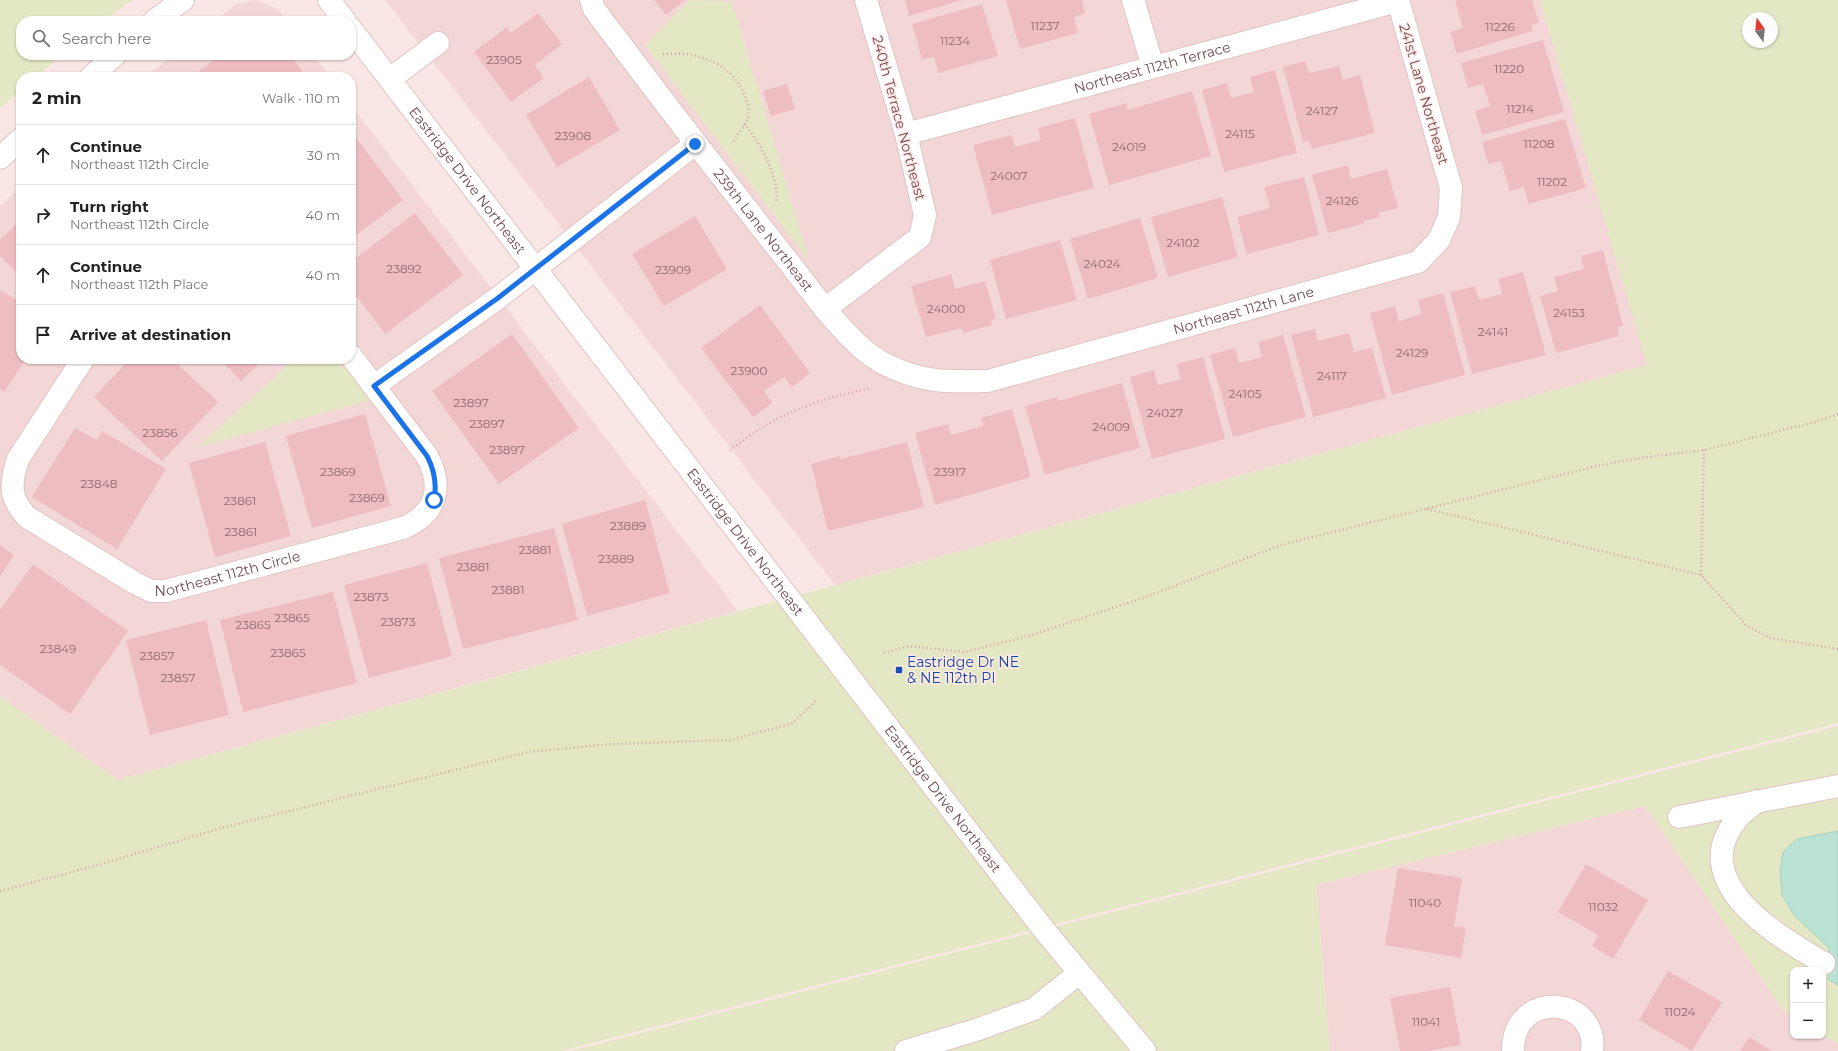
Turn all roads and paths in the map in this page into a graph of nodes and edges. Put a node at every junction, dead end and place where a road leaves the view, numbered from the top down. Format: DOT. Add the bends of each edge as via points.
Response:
graph roads {
  1 [pos="183,0"];
  2 [pos="329,0"];
  3 [pos="591,0"];
  4 [pos="866,0"];
  5 [pos="1133,0"];
  6 [pos="1398,0"];
  7 [pos="161,16"];
  8 [pos="341,16"];
  9 [pos="356,36"];
  10 [pos="438,43"];
  11 [pos="658,54"];
  12 [pos="110,60"];
  13 [pos="1153,67"];
  14 [pos="97,72"];
  15 [pos="390,80"];
  16 [pos="744,124"];
  17 [pos="906,134"];
  18 [pos="16,144"];
  19 [pos="695,144"];
  20 [pos="730,149"];
  21 [pos="0,158"];
  22 [pos="1450,188"];
  23 [pos="773,206"];
  24 [pos="536,267"];
  25 [pos="825,309"];
  26 [pos="356,363"];
  27 [pos="80,364"];
  28 [pos="988,380"];
  29 [pos="374,386"];
  30 [pos="876,387"];
  31 [pos="1838,414"];
  32 [pos="730,450"];
  33 [pos="1704,450"];
  34 [pos="1426,509"];
  35 [pos="1701,575"];
  36 [pos="1838,649"];
  37 [pos="884,653"];
  38 [pos="816,700"];
  39 [pos="1838,786"];
  40 [pos="1757,801"];
  41 [pos="1679,817"];
  42 [pos="0,891"];
  43 [pos="1824,962"];
  44 [pos="1080,973"];
  45 [pos="906,1051"];
  46 [pos="1145,1051"];
  47 [pos="1513,1051"];
  48 [pos="1592,1051"];
  1 -- 7 [label="street"];
  2 -- 8 [label="street"];
  3 -- 19 [label="street, 239th Lane Northeast" via="594,9"];
  4 -- 17 [label="street, 240th Terrace Northeast"];
  5 -- 13 [label="street"];
  6 -- 13 [label="street, Northeast 112th Terrace"];
  6 -- 22 [label="street, 241st Lane Northeast"];
  9 -- 15 [label="street, Eastridge Drive Northeast"];
  10 -- 15 [label="street"];
  11 -- 16 [label="path" via="691,54 708,59 728,71 739,84 749,109 748,120"];
  12 -- 14 [label="street"];
  13 -- 17 [label="street, Northeast 112th Terrace"];
  15 -- 24 [label="street, Eastridge Drive Northeast"];
  16 -- 20 [label="path"];
  16 -- 23 [label="path" via="756,137 767,158 777,191"];
  17 -- 25 [label="street, 240th Terrace Northeast" via="925,215 920,237"];
  18 -- 21 [label="street"];
  19 -- 24 [label="street"];
  19 -- 25 [label="street, 239th Lane Northeast"];
  22 -- 28 [label="street, Northeast 112th Lane" via="1449,217 1439,240 1418,262"];
  24 -- 29 [label="street" via="498,298"];
  24 -- 44 [label="street, Eastridge Drive Northeast" via="1044,930"];
  25 -- 28 [label="street, 239th Lane Northeast" via="865,352 882,363 927,380"];
  26 -- 29 [label="street, Northeast 112th Circle"];
  27 -- 29 [label="street, Northeast 112th Circle" via="18,459 12,491 17,506 27,517 151,591 166,591 396,530 417,522 427,513 436,489 432,466"];
  30 -- 32 [label="path" via="836,396 786,415 763,427"];
  31 -- 33 [label="path"];
  33 -- 34 [label="path" via="1597,466"];
  33 -- 35 [label="path"];
  34 -- 35 [label="path"];
  34 -- 37 [label="path" via="1281,545 1143,598 1029,636 965,652 908,646"];
  35 -- 36 [label="path" via="1746,625 1770,638"];
  38 -- 42 [label="path" via="791,724 730,740 613,744 528,752 229,826"];
  39 -- 40 [label="street"];
  40 -- 41 [label="street"];
  40 -- 43 [label="street" via="1737,819 1726,838 1721,856 1726,878 1736,896 1754,916 1778,936"];
  44 -- 45 [label="street" via="1034,1009"];
  44 -- 46 [label="street, Eastridge Drive Northeast"];
  47 -- 48 [label="street" via="1517,1027 1526,1016 1537,1009 1550,1006 1568,1009 1584,1020 1590,1031"];
}
